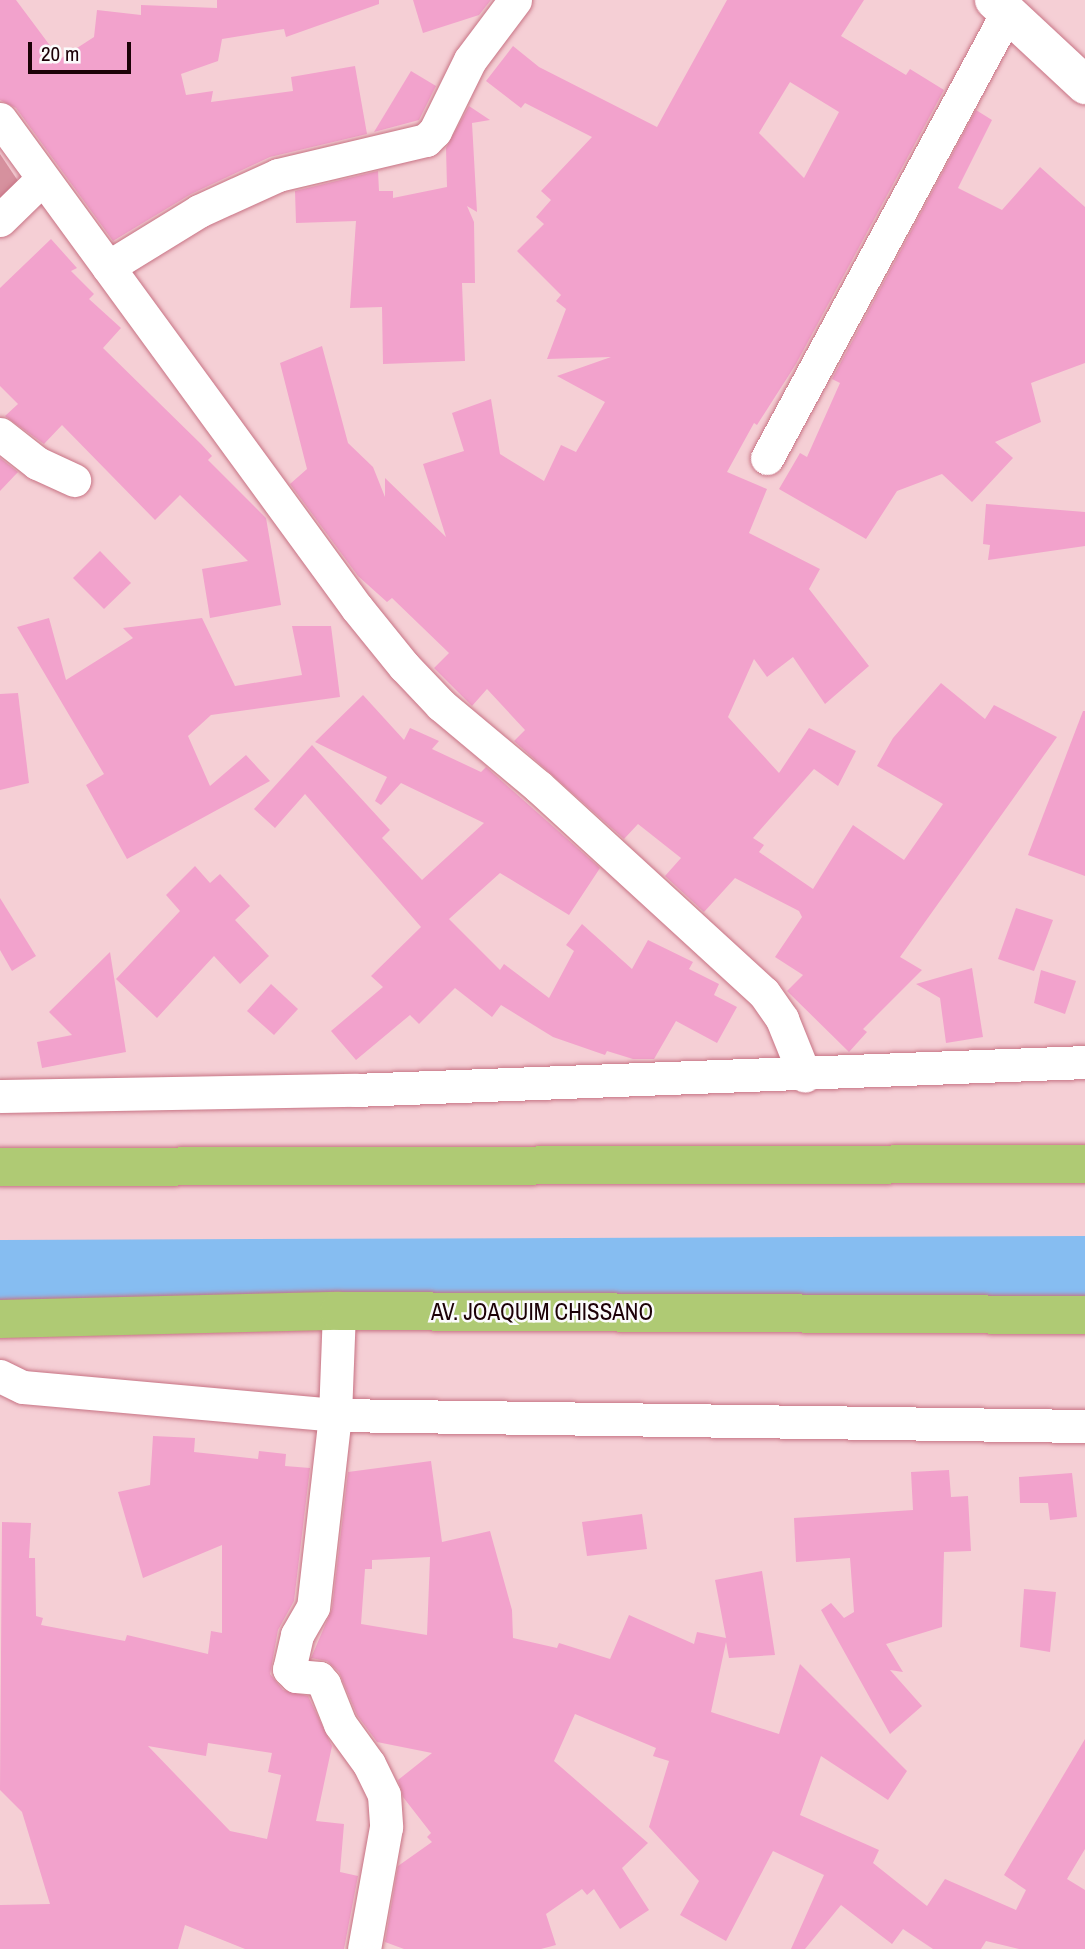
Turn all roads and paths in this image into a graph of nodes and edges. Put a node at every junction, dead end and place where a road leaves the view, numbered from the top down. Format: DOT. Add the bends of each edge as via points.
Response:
graph roads {
  1 [pos="515,0"];
  2 [pos="1000,6"];
  3 [pos="1085,85"];
  4 [pos="0,119"];
  5 [pos="41,180"];
  6 [pos="0,220"];
  7 [pos="108,267"];
  8 [pos="0,434"];
  9 [pos="767,458"];
  10 [pos="74,480"];
  11 [pos="1085,1062"];
  12 [pos="805,1076"];
  13 [pos="0,1096"];
  14 [pos="1085,1164"];
  15 [pos="0,1167"];
  16 [pos="339,1311"];
  17 [pos="1085,1315"];
  18 [pos="0,1319"];
  19 [pos="0,1376"];
  20 [pos="335,1415"];
  21 [pos="1085,1426"];
  22 [pos="364,1949"];
  1 -- 7 [label="street" via="470,60 435,131 426,140 278,175 199,211"];
  2 -- 3 [label="street"];
  2 -- 9 [label="street"];
  4 -- 5 [label="street"];
  5 -- 6 [label="street"];
  5 -- 7 [label="street"];
  7 -- 12 [label="street" via="404,666 440,705 538,786 764,993 782,1019"];
  8 -- 10 [label="street" via="37,463"];
  11 -- 12 [label="street"];
  12 -- 13 [label="street"];
  14 -- 15 [label="main road"];
  16 -- 17 [label="main road, AV. JOAQUIM CHISSANO"];
  16 -- 18 [label="main road, AV. JOAQUIM CHISSANO"];
  16 -- 20 [label="street"];
  19 -- 20 [label="street" via="23,1387"];
  20 -- 21 [label="street"];
  20 -- 22 [label="street" via="313,1607 297,1635 289,1669 296,1676 319,1678 340,1724 369,1764 384,1795 386,1827"];
}
